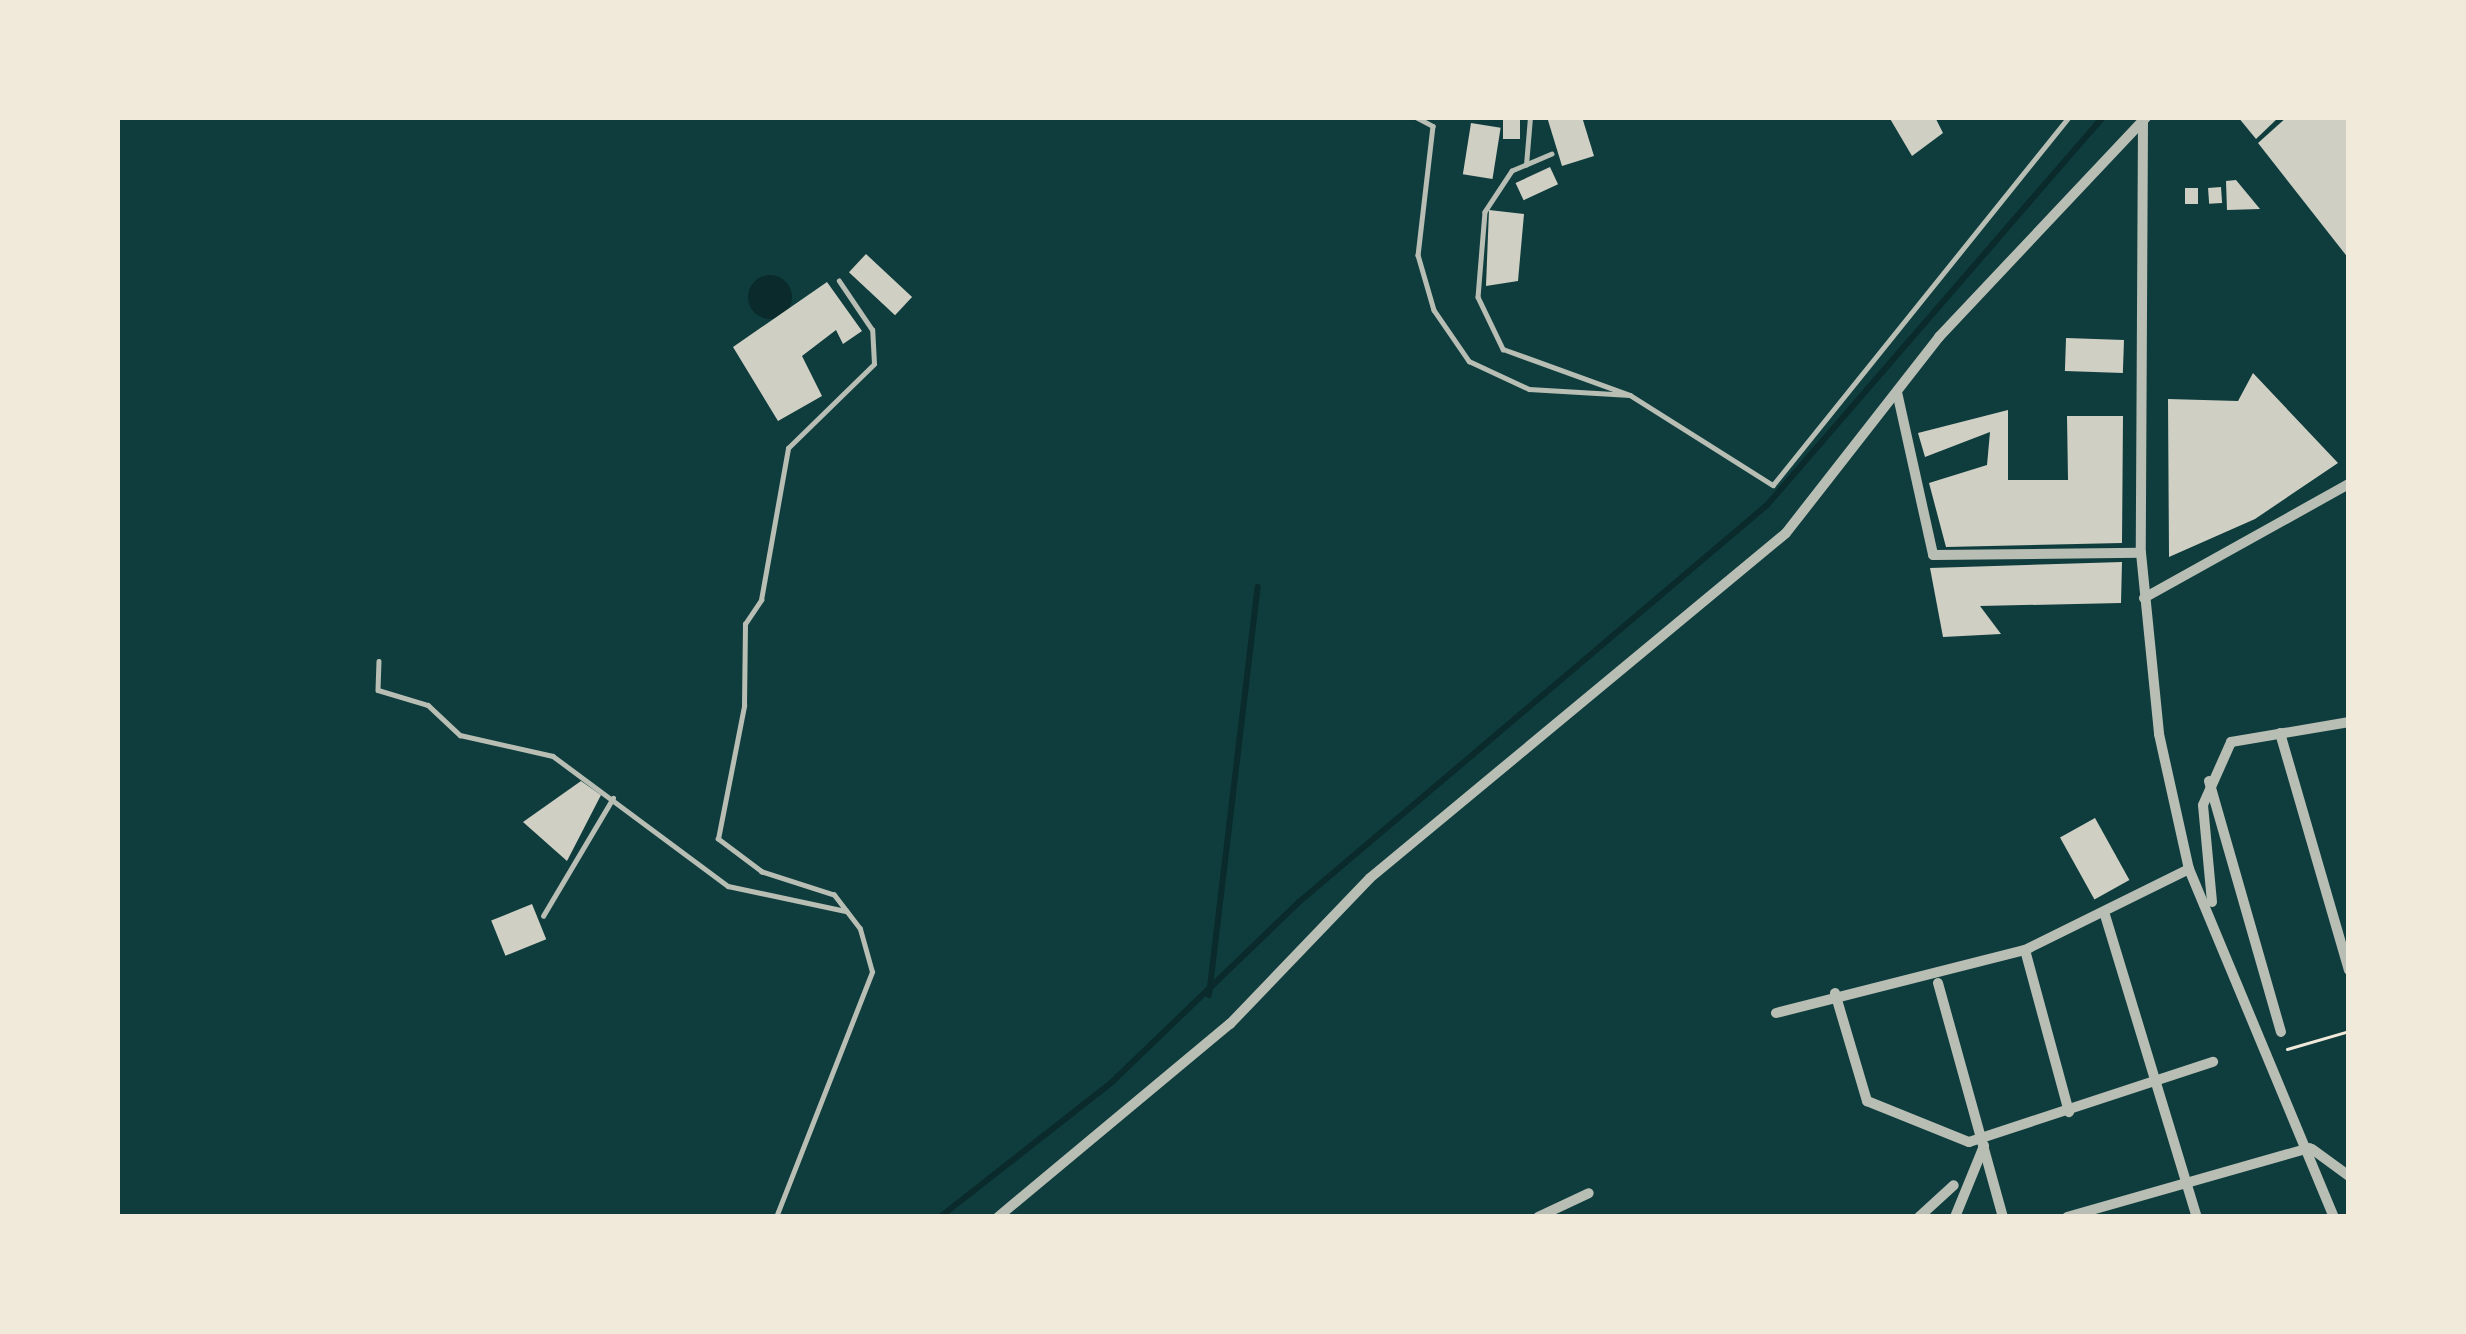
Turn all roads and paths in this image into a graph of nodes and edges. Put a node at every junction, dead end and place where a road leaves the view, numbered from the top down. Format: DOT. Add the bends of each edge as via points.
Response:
graph roads {
  1 [pos="1416,117"];
  2 [pos="1530,117"];
  3 [pos="2069,117"];
  4 [pos="2144,118"];
  5 [pos="1552,154"];
  6 [pos="1526,165"];
  7 [pos="839,281"];
  8 [pos="1897,392"];
  9 [pos="1630,395"];
  10 [pos="2349,484"];
  11 [pos="2349,499"];
  12 [pos="2332,502"];
  13 [pos="2141,553"];
  14 [pos="2144,598"];
  15 [pos="379,661"];
  16 [pos="2349,722"];
  17 [pos="2281,733"];
  18 [pos="2208,777"];
  19 [pos="614,798"];
  20 [pos="2189,869"];
  21 [pos="2212,902"];
  22 [pos="846,910"];
  23 [pos="2105,915"];
  24 [pos="543,916"];
  25 [pos="2025,950"];
  26 [pos="2349,970"];
  27 [pos="1939,983"];
  28 [pos="1835,993"];
  29 [pos="1776,1013"];
  30 [pos="2349,1031"];
  31 [pos="2281,1032"];
  32 [pos="2213,1062"];
  33 [pos="2158,1081"];
  34 [pos="2068,1112"];
  35 [pos="1984,1144"];
  36 [pos="2309,1148"];
  37 [pos="2349,1176"];
  38 [pos="2187,1183"];
  39 [pos="1954,1185"];
  40 [pos="1589,1192"];
  41 [pos="2100,1213"];
  42 [pos="776,1217"];
  43 [pos="998,1217"];
  44 [pos="1538,1217"];
  45 [pos="1592,1217"];
  46 [pos="1600,1217"];
  47 [pos="1919,1217"];
  48 [pos="1955,1217"];
  49 [pos="2003,1217"];
  50 [pos="2067,1217"];
  51 [pos="2197,1217"];
  52 [pos="2333,1217"];
  1 -- 9 [label="lane" via="1433,126 1418,255 1434,310 1469,361 1529,389"];
  2 -- 6 [label="lane"];
  3 -- 9 [label="lane" via="1773,485"];
  4 -- 8 [label="street"];
  4 -- 13 [label="street"];
  5 -- 6 [label="lane"];
  6 -- 9 [label="lane" via="1485,212 1478,297 1503,349"];
  7 -- 22 [label="lane" via="872,330 874,364 788,448 761,600 745,624 744,706 718,839"];
  8 -- 13 [label="street" via="1934,555"];
  8 -- 43 [label="street" via="1786,533 1370,878 1230,1024"];
  10 -- 12 [label="street"];
  11 -- 12 [label="street"];
  12 -- 14 [label="street"];
  13 -- 14 [label="street"];
  14 -- 20 [label="street"];
  15 -- 19 [label="lane" via="378,690 428,705 460,735 553,756"];
  16 -- 17 [label="street"];
  17 -- 18 [label="street" via="2231,742"];
  17 -- 26 [label="street"];
  18 -- 21 [label="street"];
  18 -- 31 [label="street"];
  19 -- 22 [label="lane" via="728,886"];
  19 -- 24 [label="lane"];
  20 -- 21 [label="street"];
  20 -- 23 [label="street"];
  21 -- 36 [label="street"];
  22 -- 42 [label="lane" via="871,993"];
  23 -- 25 [label="street"];
  23 -- 33 [label="street"];
  25 -- 28 [label="street"];
  25 -- 34 [label="street"];
  27 -- 35 [label="street"];
  28 -- 29 [label="street"];
  28 -- 35 [label="street" via="1867,1101"];
  30 -- 31 [label="path" via="2287,1049"];
  32 -- 33 [label="street"];
  33 -- 34 [label="street"];
  33 -- 38 [label="street"];
  34 -- 35 [label="street"];
  35 -- 48 [label="street"];
  35 -- 49 [label="street"];
  36 -- 37 [label="street"];
  36 -- 38 [label="street"];
  36 -- 52 [label="street"];
  38 -- 41 [label="street"];
  38 -- 51 [label="street"];
  39 -- 47 [label="street"];
  40 -- 44 [label="street"];
  41 -- 50 [label="street"];
  45 -- 46 [label="path"];
}
